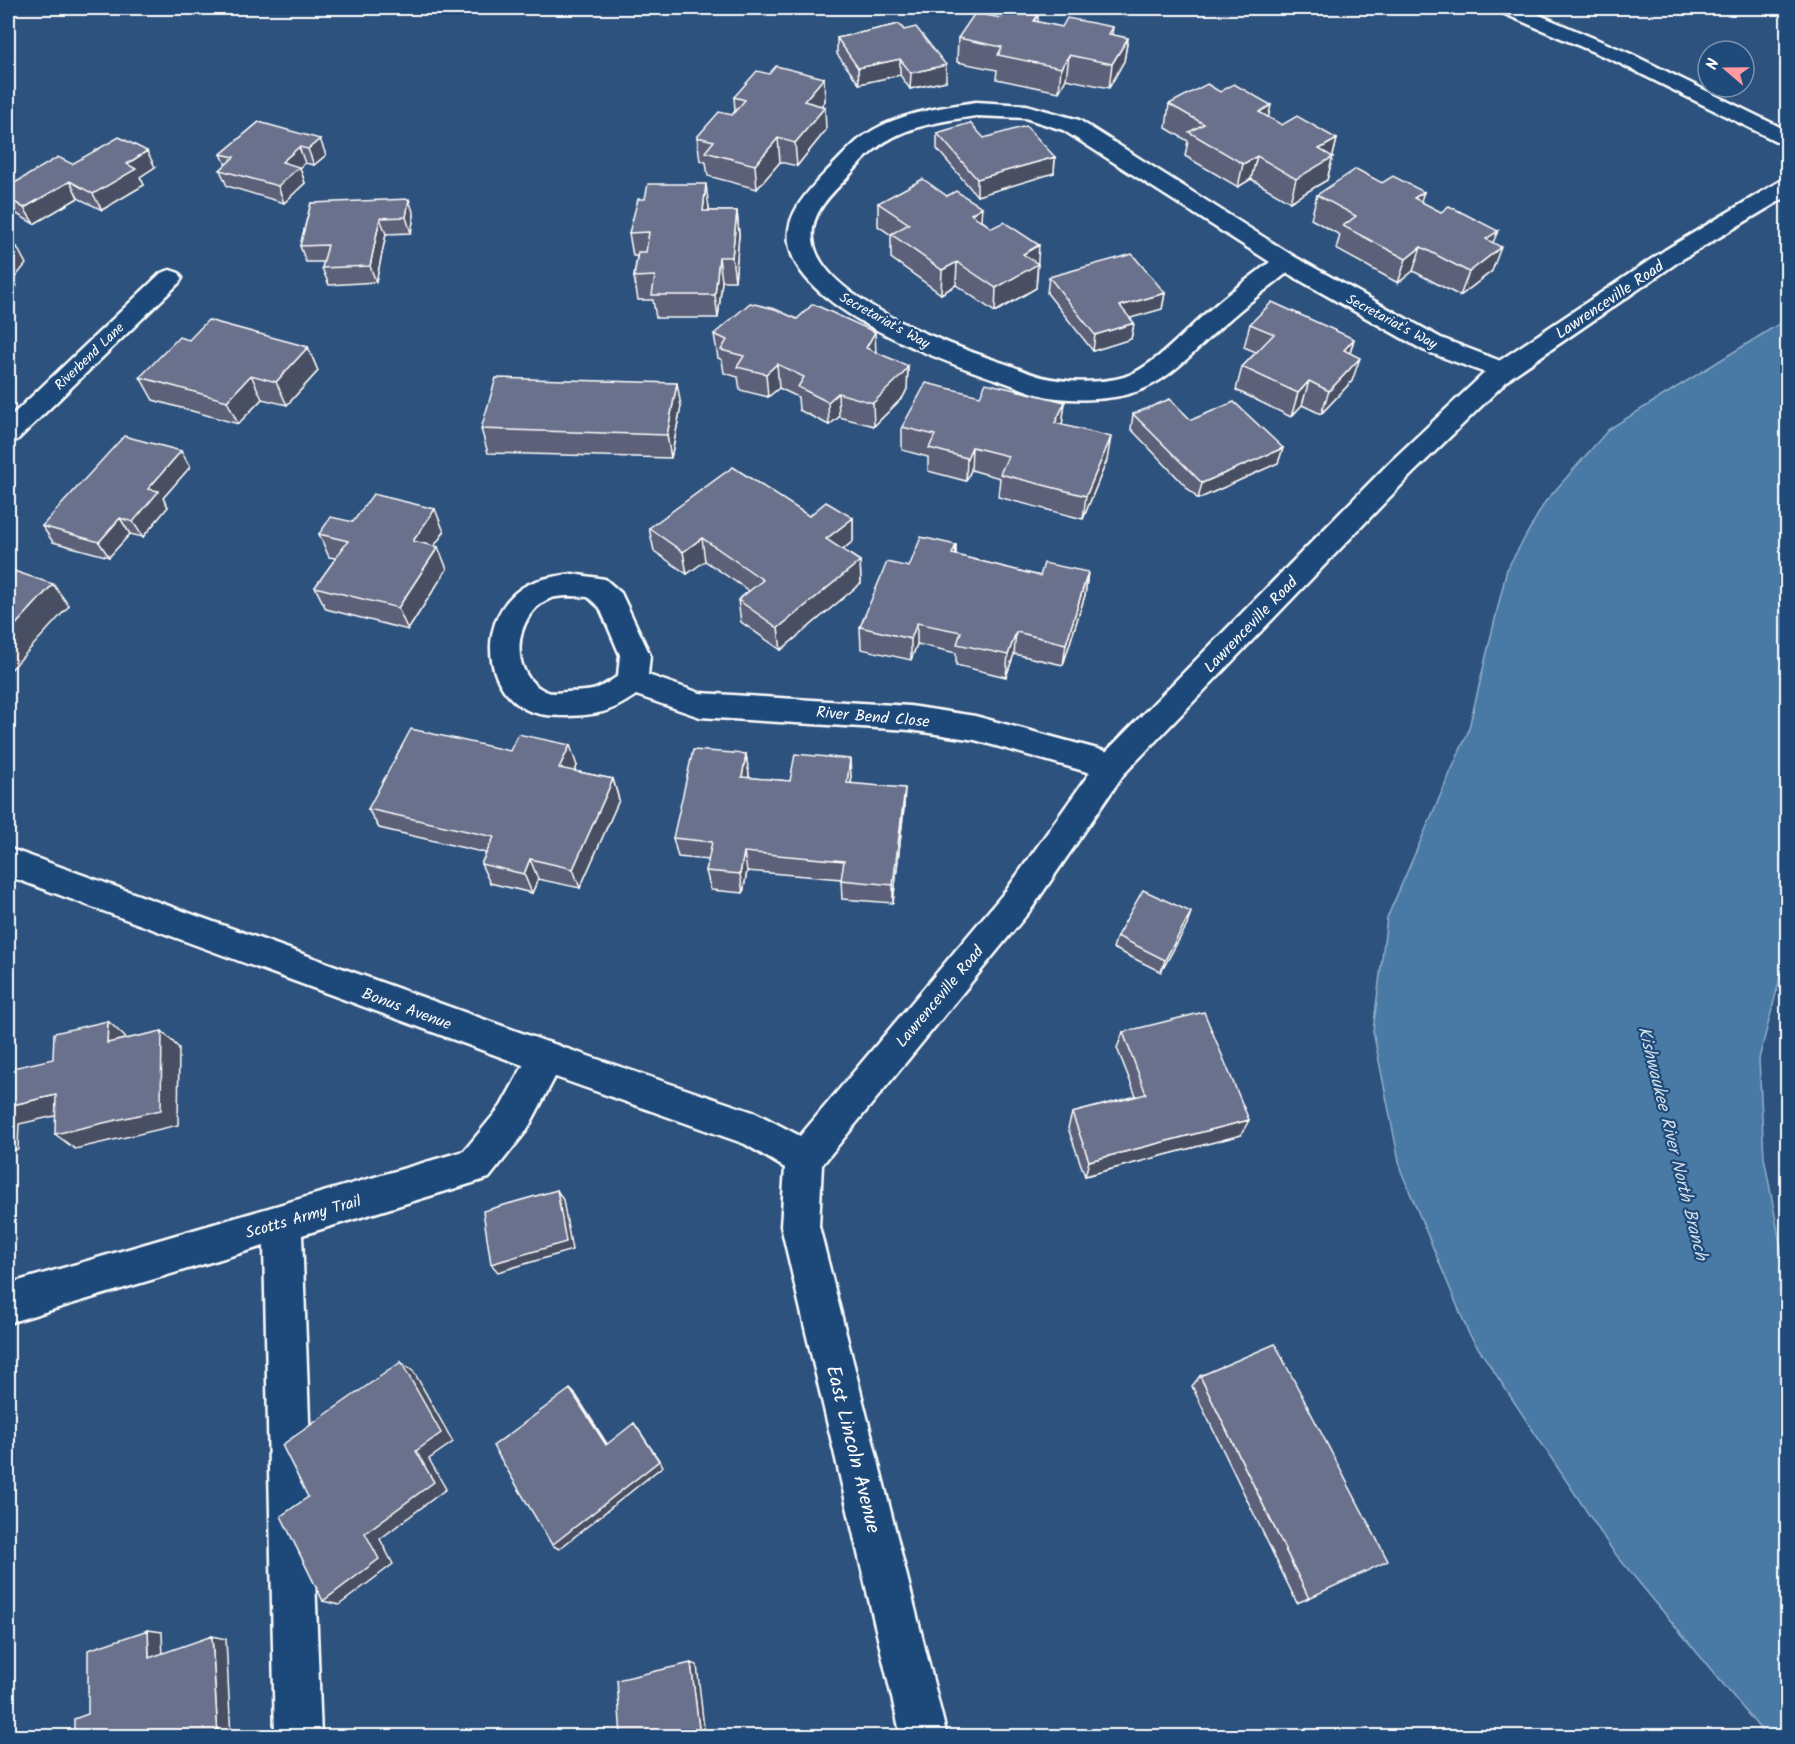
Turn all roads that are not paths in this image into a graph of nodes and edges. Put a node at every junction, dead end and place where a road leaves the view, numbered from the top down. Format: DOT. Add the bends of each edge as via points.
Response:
graph roads {
  1 [pos="1506,8"];
  2 [pos="1788,140"];
  3 [pos="1788,186"];
  4 [pos="1286,262"];
  5 [pos="170,278"];
  6 [pos="1502,371"];
  7 [pos="8,434"];
  8 [pos="632,682"];
  9 [pos="1112,766"];
  10 [pos="8,862"];
  11 [pos="547,1059"];
  12 [pos="804,1159"];
  13 [pos="282,1222"];
  14 [pos="8,1303"];
  15 [pos="298,1737"];
  16 [pos="924,1737"];
  1 -- 2 [label="street" via="1624,58"];
  3 -- 6 [label="street, Lawrenceville Road" via="1673,255"];
  4 -- 4 [label="street, Secretariat's Way" via="1158,369 1134,383 1104,390 1071,391 1049,388 948,354 854,307 834,292 807,261 801,243 802,225 816,196 867,144 886,132 941,114 998,109 1071,124"];
  4 -- 6 [label="street, Secretariat's Way" via="1432,344"];
  5 -- 7 [label="street, Riverbend Lane"];
  6 -- 9 [label="street, Lawrenceville Road" via="1399,470"];
  8 -- 8 [label="street" via="635,656 624,626 610,601 595,587 554,587 537,593 512,616 503,648 512,680 524,694 544,704 595,704"];
  8 -- 9 [label="street, River Bend Close" via="700,705 910,718 975,728"];
  9 -- 12 [label="street, Lawrenceville Road" via="1020,898"];
  10 -- 11 [label="street, Bonus Avenue"];
  11 -- 12 [label="street, Bonus Avenue" via="756,1130"];
  11 -- 13 [label="street, Scotts Army Trail" via="514,1118 476,1165"];
  12 -- 16 [label="street, East Lincoln Avenue" via="800,1226"];
  13 -- 14 [label="street, Scotts Army Trail"];
  13 -- 15 [label="street"];
}
